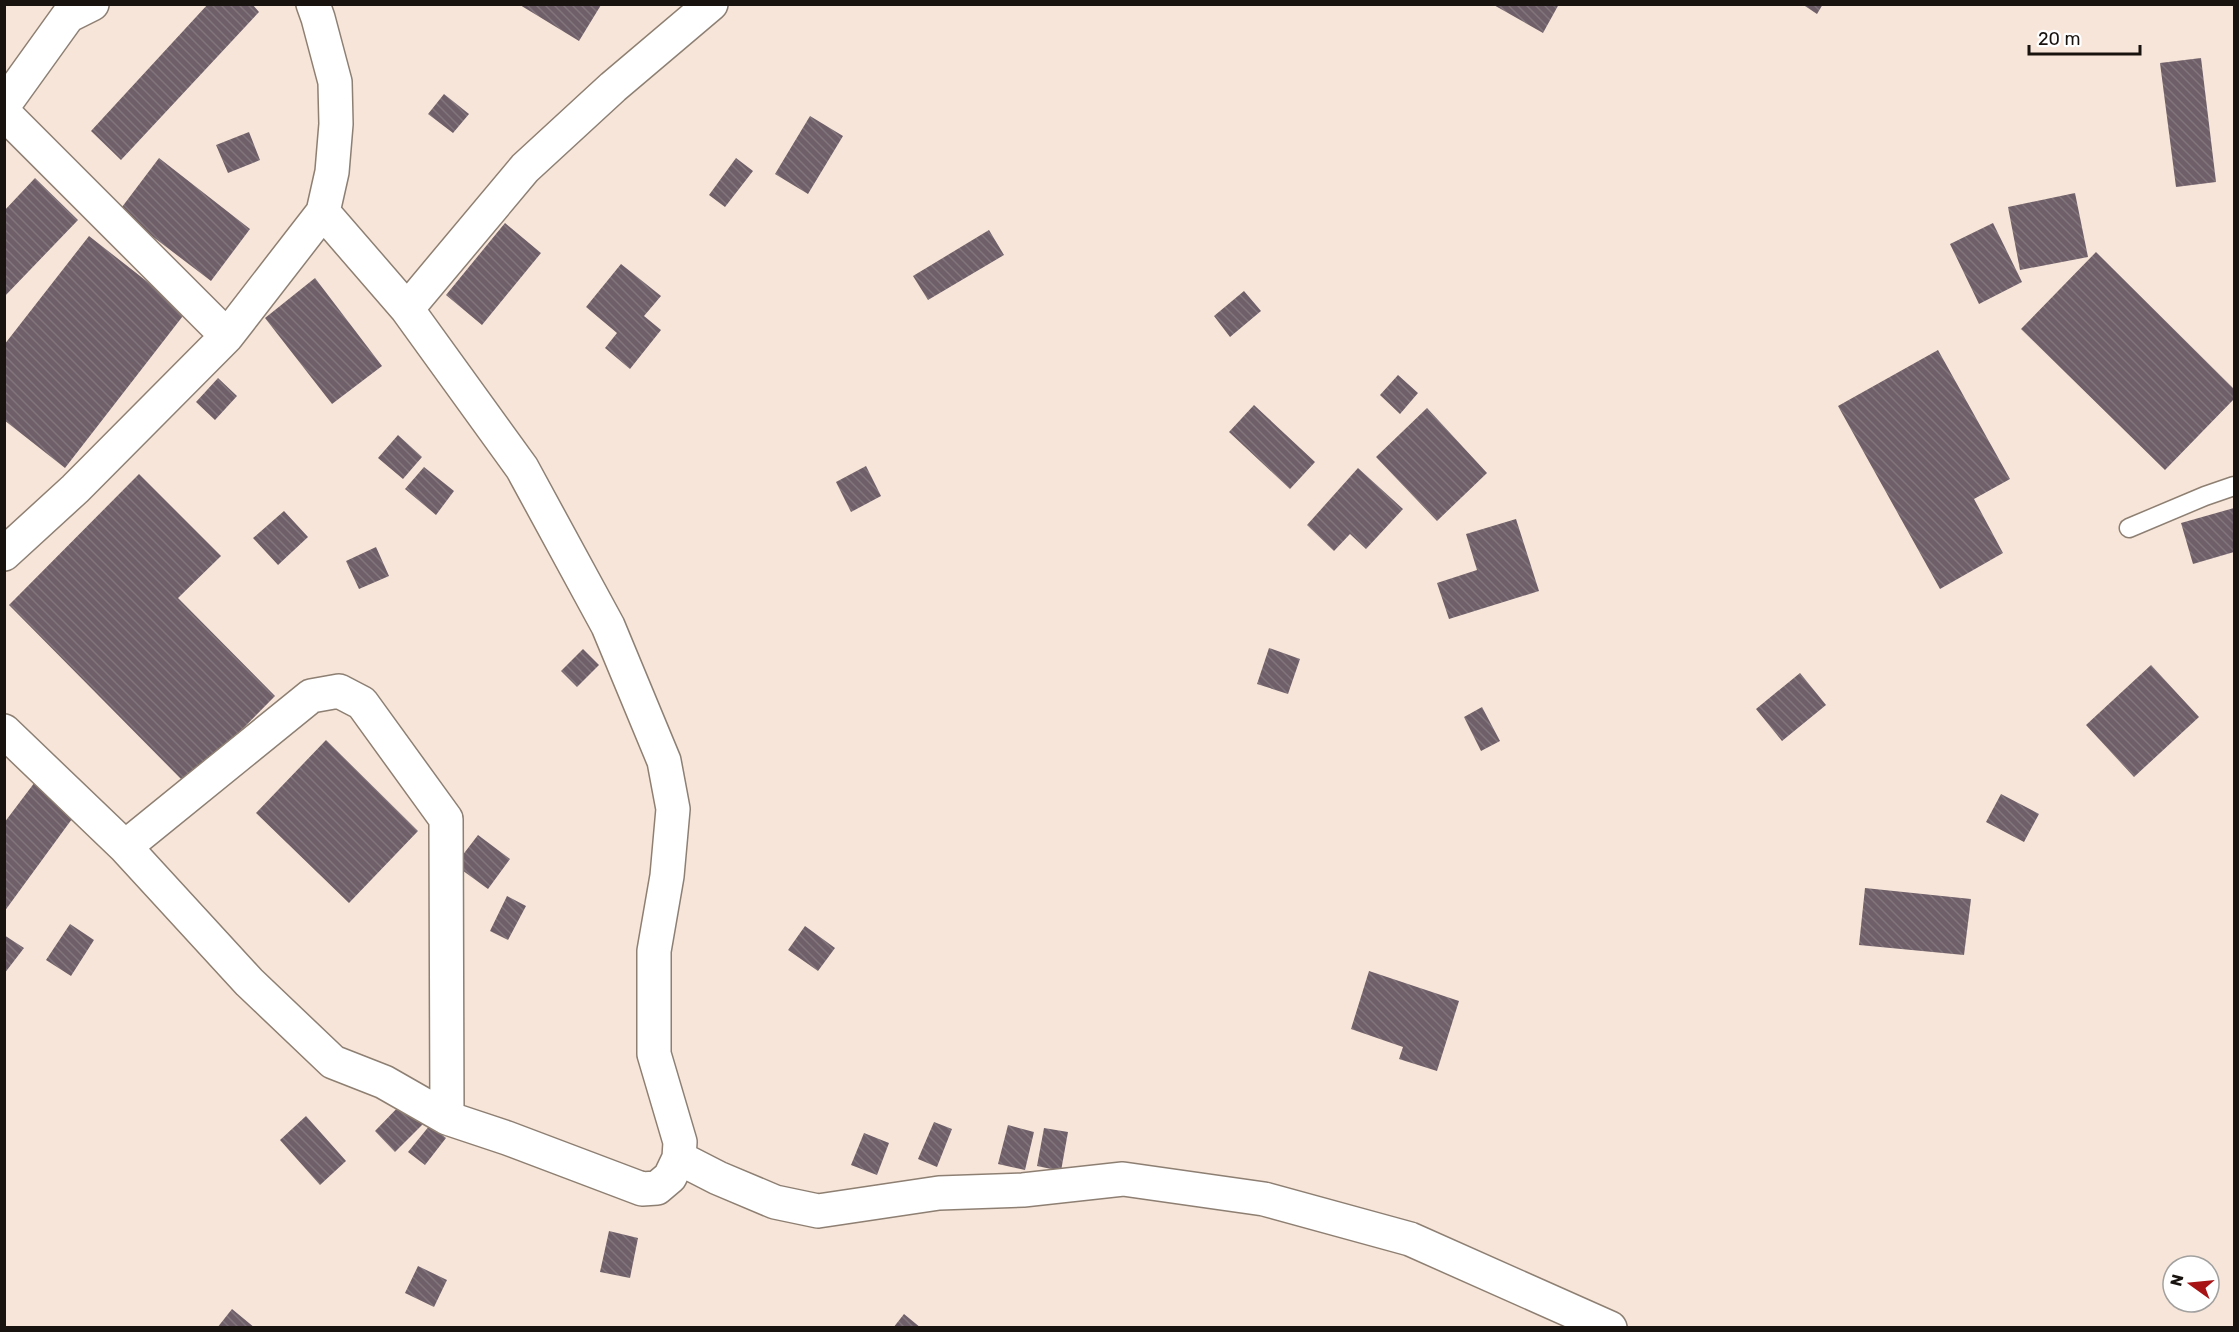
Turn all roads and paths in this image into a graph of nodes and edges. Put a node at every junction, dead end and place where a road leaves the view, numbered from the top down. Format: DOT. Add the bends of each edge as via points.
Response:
graph roads {
  1 [pos="92,4"];
  2 [pos="312,4"];
  3 [pos="711,4"];
  4 [pos="4,105"];
  5 [pos="4,113"];
  6 [pos="323,212"];
  7 [pos="407,309"];
  8 [pos="227,336"];
  9 [pos="2235,486"];
  10 [pos="2129,528"];
  11 [pos="4,554"];
  12 [pos="4,731"];
  13 [pos="125,847"];
  14 [pos="447,1118"];
  15 [pos="679,1158"];
  16 [pos="1610,1328"];
  1 -- 4 [label="street" via="68,16"];
  2 -- 6 [label="street" via="335,82 332,172"];
  3 -- 7 [label="street" via="525,168"];
  5 -- 8 [label="street"];
  6 -- 7 [label="street"];
  6 -- 8 [label="street"];
  7 -- 15 [label="street" via="522,468 608,626 664,761 673,809 654,951 654,1054 680,1142"];
  8 -- 11 [label="street" via="75,489"];
  9 -- 10 [label="lane"];
  12 -- 13 [label="street"];
  13 -- 14 [label="street" via="249,982 333,1062 384,1083"];
  13 -- 14 [label="street" via="311,696 339,691 362,703 446,819"];
  14 -- 15 [label="street" via="642,1189 662,1185"];
  15 -- 16 [label="street" via="776,1202 818,1211 939,1193 1023,1190 1123,1179 1264,1199 1410,1239"];
}
